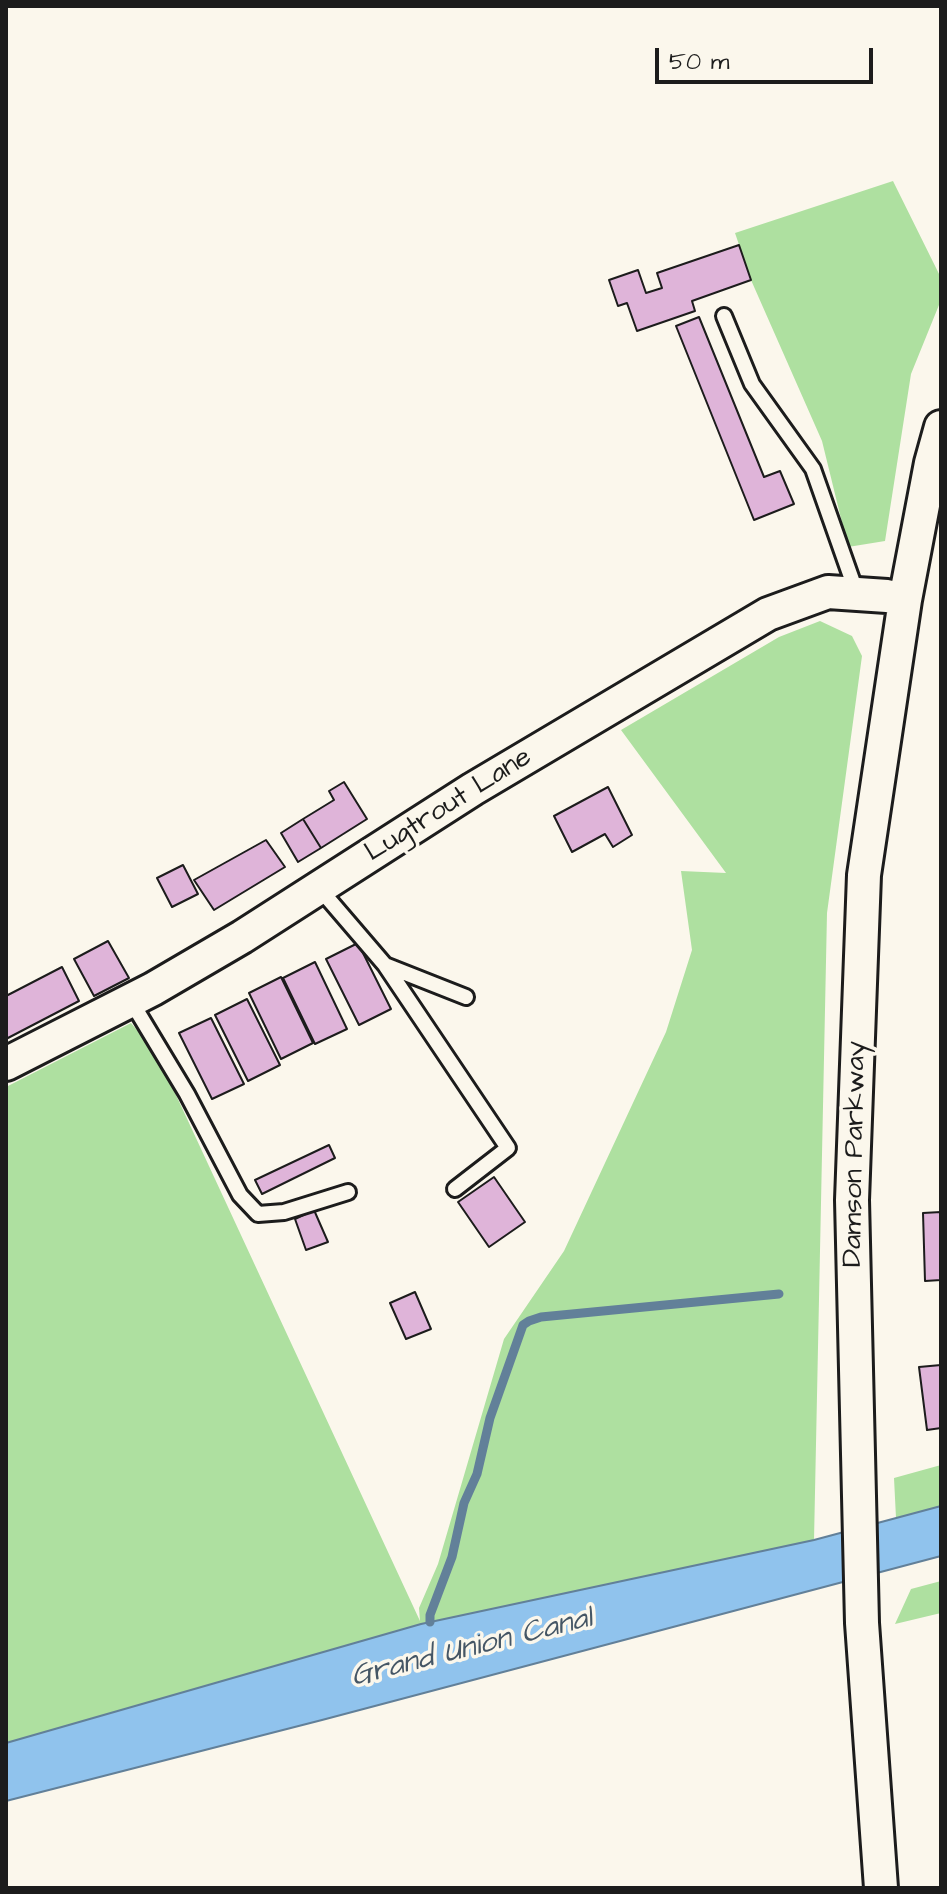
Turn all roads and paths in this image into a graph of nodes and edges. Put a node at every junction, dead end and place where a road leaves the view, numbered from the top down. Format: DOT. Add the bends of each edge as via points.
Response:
graph roads {
  1 [pos="724,316"];
  2 [pos="941,427"];
  3 [pos="857,594"];
  4 [pos="905,600"];
  5 [pos="319,887"];
  6 [pos="385,965"];
  7 [pos="466,997"];
  8 [pos="131,1001"];
  9 [pos="6,1064"];
  10 [pos="455,1189"];
  11 [pos="348,1192"];
  12 [pos="881,1888"];
  1 -- 3 [label="lane" via="752,384 813,469"];
  2 -- 4 [label="street, Damson Parkway"];
  3 -- 4 [label="street, Lugtrout Lane"];
  3 -- 5 [label="street, Lugtrout Lane" via="828,592 768,614"];
  4 -- 12 [label="street, Damson Parkway" via="864,875 852,1200 862,1623"];
  5 -- 6 [label="lane"];
  5 -- 8 [label="street, Lugtrout Lane"];
  6 -- 7 [label="lane"];
  6 -- 10 [label="lane" via="508,1148"];
  8 -- 9 [label="street, Lugtrout Lane"];
  8 -- 11 [label="lane" via="240,1195 258,1214 284,1212"];
}
